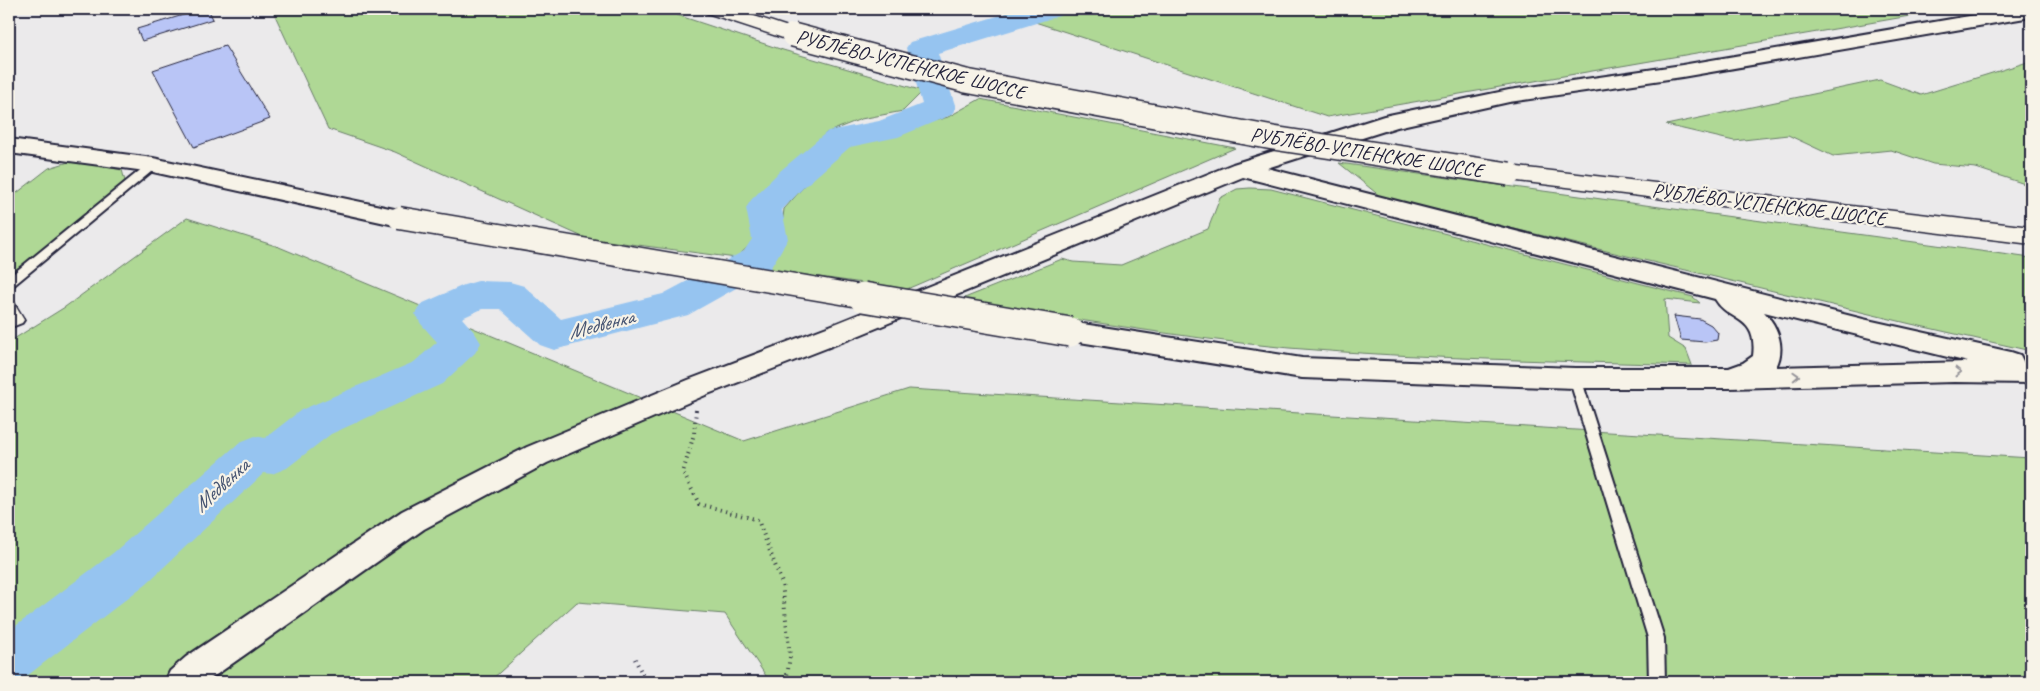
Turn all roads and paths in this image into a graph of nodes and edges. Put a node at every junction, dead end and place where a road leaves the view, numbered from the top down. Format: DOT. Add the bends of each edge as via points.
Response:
graph roads {
  1 [pos="714,9"];
  2 [pos="2031,12"];
  3 [pos="9,146"];
  4 [pos="154,165"];
  5 [pos="1241,169"];
  6 [pos="2030,236"];
  7 [pos="9,283"];
  8 [pos="1691,284"];
  9 [pos="9,305"];
  10 [pos="9,324"];
  11 [pos="2031,367"];
  12 [pos="2031,373"];
  13 [pos="1575,378"];
  14 [pos="1729,378"];
  15 [pos="698,387"];
  16 [pos="635,659"];
  17 [pos="182,682"];
  18 [pos="646,682"];
  19 [pos="786,682"];
  20 [pos="1657,682"];
  1 -- 6 [label="main road, РУБЛЁВО-УСПЕНСКОЕ ШОССЕ, bridge" via="792,35 966,81 1273,138 1509,174"];
  2 -- 5 [label="street" via="1509,96 1392,121"];
  3 -- 4 [label="street"];
  4 -- 7 [label="lane"];
  4 -- 13 [label="street, bridge" via="399,218 1070,332 1302,368"];
  5 -- 8 [label="street"];
  5 -- 15 [label="street" via="842,332"];
  8 -- 11 [label="street"];
  8 -- 14 [label="street" via="1723,296 1742,308 1759,322 1766,334 1766,360 1752,371"];
  9 -- 10 [label="lane" via="18,320"];
  14 -- 12 [label="street, one-way"];
  13 -- 14 [label="street"];
  13 -- 20 [label="lane" via="1656,638"];
  15 -- 17 [label="street" via="537,455 413,520"];
  15 -- 19 [label="path" via="694,434 684,472 699,504 758,520 782,583 790,657"];
  16 -- 18 [label="path"];
}
